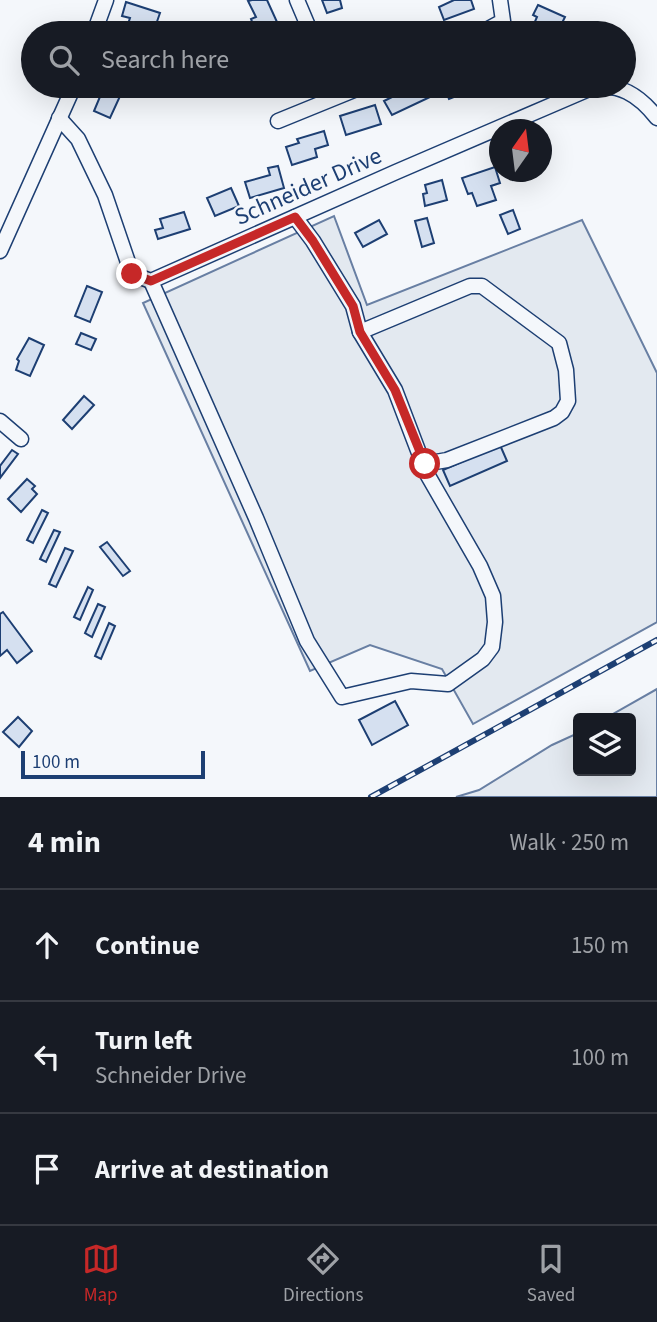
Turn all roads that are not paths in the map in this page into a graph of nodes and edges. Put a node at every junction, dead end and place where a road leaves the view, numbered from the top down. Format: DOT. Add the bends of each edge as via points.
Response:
graph roads {
  1 [pos="106,0"];
  2 [pos="297,0"];
  3 [pos="500,0"];
  4 [pos="98,21"];
  5 [pos="307,21"];
  6 [pos="503,21"];
  7 [pos="636,97"];
  8 [pos="68,98"];
  9 [pos="322,98"];
  10 [pos="572,98"];
  11 [pos="59,118"];
  12 [pos="657,118"];
  13 [pos="278,121"];
  14 [pos="295,217"];
  15 [pos="2,244"];
  16 [pos="151,281"];
  17 [pos="360,332"];
  18 [pos="0,421"];
  19 [pos="21,439"];
  20 [pos="425,464"];
  1 -- 4 [label="street"];
  2 -- 5 [label="street"];
  3 -- 6 [label="street"];
  7 -- 12 [label="street, Schneider Drive"];
  8 -- 11 [label="street"];
  9 -- 13 [label="street"];
  10 -- 14 [label="street, Schneider Drive"];
  11 -- 15 [label="street"];
  11 -- 16 [label="street" via="78,139 105,195 132,274"];
  14 -- 16 [label="street, Schneider Drive"];
  14 -- 17 [label="street" via="353,306"];
  16 -- 20 [label="street" via="307,641 342,697 411,681 448,684 492,647 493,596"];
  17 -- 20 [label="street" via="395,390"];
  17 -- 20 [label="street" via="470,286 482,286 559,342 568,401 562,412 447,460"];
  18 -- 19 [label="street"];
}
